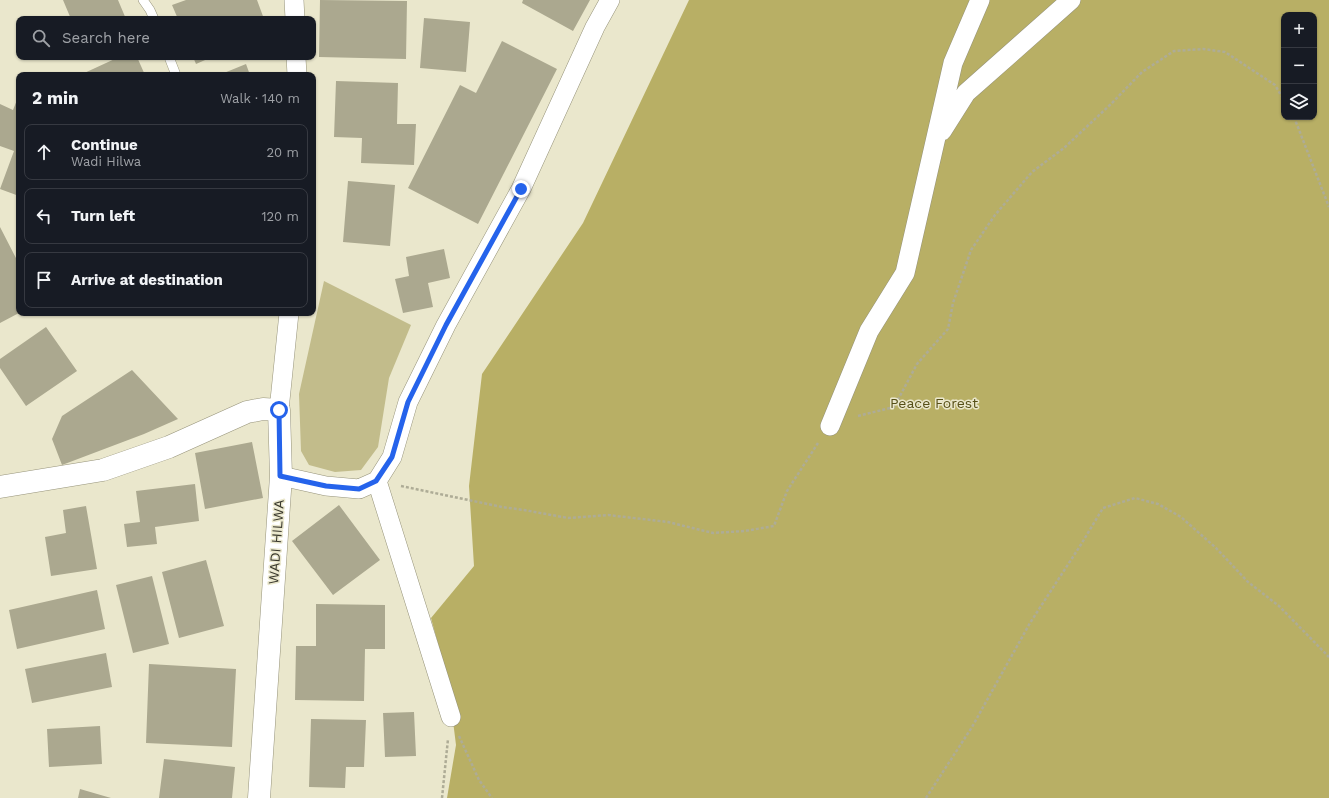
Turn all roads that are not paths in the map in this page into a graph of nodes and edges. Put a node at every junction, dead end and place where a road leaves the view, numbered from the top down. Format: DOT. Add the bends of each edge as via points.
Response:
graph roads {
  1 [pos="144,0"];
  2 [pos="294,0"];
  3 [pos="610,0"];
  4 [pos="980,0"];
  5 [pos="1071,0"];
  6 [pos="153,16"];
  7 [pos="295,16"];
  8 [pos="170,60"];
  9 [pos="296,60"];
  10 [pos="175,72"];
  11 [pos="297,72"];
  12 [pos="935,142"];
  13 [pos="289,316"];
  14 [pos="279,410"];
  15 [pos="830,426"];
  16 [pos="280,476"];
  17 [pos="376,481"];
  18 [pos="0,487"];
  19 [pos="451,718"];
  20 [pos="259,798"];
  1 -- 6 [label="lane"];
  2 -- 7 [label="street"];
  3 -- 17 [label="street" via="595,27 521,189 446,325 408,402 392,457"];
  4 -- 12 [label="street" via="953,64"];
  5 -- 12 [label="street" via="966,93"];
  8 -- 10 [label="lane"];
  9 -- 11 [label="street"];
  12 -- 15 [label="street" via="906,273 869,331"];
  13 -- 14 [label="street"];
  14 -- 16 [label="street, WADI HILWA"];
  14 -- 18 [label="street" via="247,412 169,447 103,470"];
  16 -- 17 [label="street" via="326,486 359,489"];
  16 -- 20 [label="street, WADI HILWA"];
  17 -- 19 [label="street"];
}
